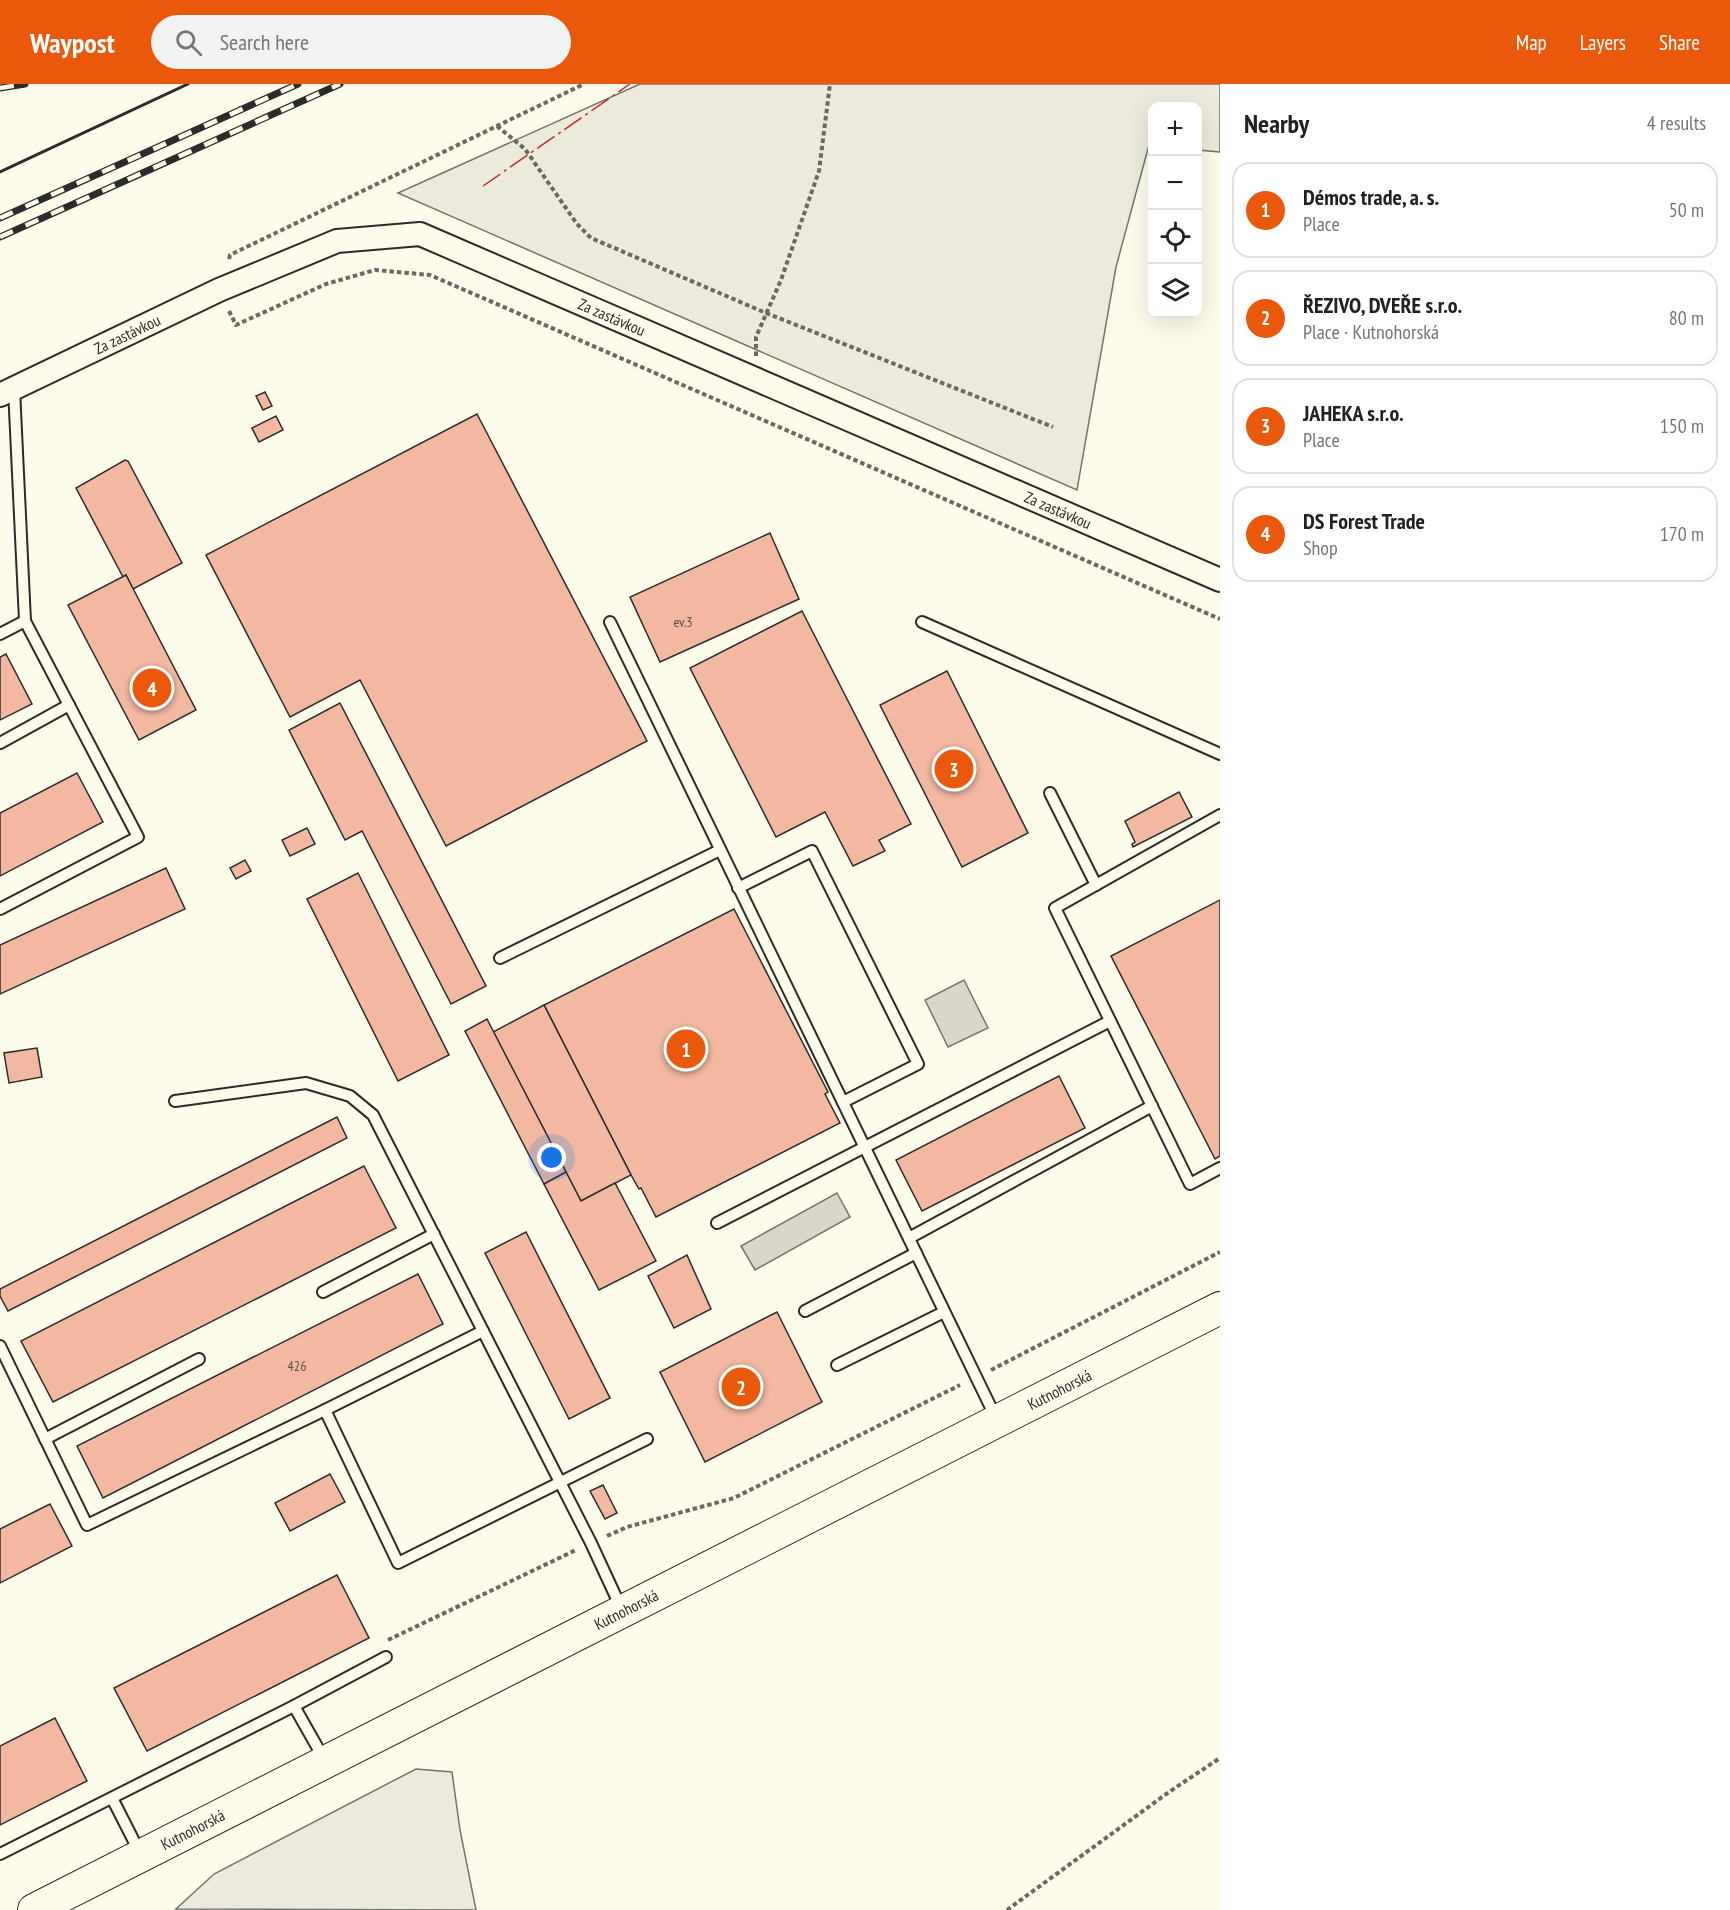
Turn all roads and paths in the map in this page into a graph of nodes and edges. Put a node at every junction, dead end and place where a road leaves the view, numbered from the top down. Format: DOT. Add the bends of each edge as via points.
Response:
graph roads {
  1 [pos="584,84"];
  2 [pos="830,84"];
  3 [pos="497,126"];
  4 [pos="219,290"];
  5 [pos="766,313"];
  6 [pos="756,379"];
  7 [pos="7,392"];
  8 [pos="1053,427"];
  9 [pos="1220,580"];
  10 [pos="1220,619"];
  11 [pos="25,621"];
  12 [pos="610,622"];
  13 [pos="922,622"];
  14 [pos="0,634"];
  15 [pos="69,705"];
  16 [pos="0,743"];
  17 [pos="1220,754"];
  18 [pos="1050,793"];
  19 [pos="1220,815"];
  20 [pos="720,850"];
  21 [pos="1096,885"];
  22 [pos="738,888"];
  23 [pos="0,909"];
  24 [pos="500,958"];
  25 [pos="1110,1021"];
  26 [pos="175,1101"];
  27 [pos="843,1102"];
  28 [pos="1152,1106"];
  29 [pos="864,1147"];
  30 [pos="1220,1168"];
  31 [pos="717,1222"];
  32 [pos="434,1234"];
  33 [pos="909,1238"];
  34 [pos="1220,1252"];
  35 [pos="916,1253"];
  36 [pos="323,1292"];
  37 [pos="1220,1308"];
  38 [pos="805,1311"];
  39 [pos="944,1312"];
  40 [pos="483,1331"];
  41 [pos="0,1346"];
  42 [pos="199,1359"];
  43 [pos="837,1365"];
  44 [pos="976,1377"];
  45 [pos="325,1410"];
  46 [pos="998,1421"];
  47 [pos="45,1439"];
  48 [pos="647,1439"];
  49 [pos="560,1482"];
  50 [pos="591,1543"];
  51 [pos="622,1612"];
  52 [pos="386,1657"];
  53 [pos="294,1706"];
  54 [pos="1220,1758"];
  55 [pos="325,1762"];
  56 [pos="112,1798"];
  57 [pos="0,1854"];
  58 [pos="141,1856"];
  59 [pos="34,1910"];
  60 [pos="1007,1910"];
  1 -- 3 [label="path"];
  2 -- 5 [label="path" via="819,171"];
  3 -- 4 [label="path" via="230,255"];
  3 -- 5 [label="path" via="525,149 591,238"];
  4 -- 6 [label="street, Za zastávkou" via="338,241 420,234"];
  4 -- 7 [label="street, Za zastávkou"];
  4 -- 10 [label="path" via="236,325 326,284 375,270 430,275"];
  5 -- 6 [label="path" via="756,337"];
  5 -- 8 [label="path"];
  6 -- 9 [label="street, Za zastávkou"];
  7 -- 11 [label="lane"];
  11 -- 14 [label="lane"];
  11 -- 15 [label="lane"];
  12 -- 20 [label="lane"];
  13 -- 17 [label="lane"];
  15 -- 16 [label="lane"];
  15 -- 23 [label="lane" via="138,837"];
  18 -- 21 [label="lane"];
  19 -- 21 [label="lane"];
  20 -- 22 [label="lane"];
  20 -- 24 [label="lane"];
  21 -- 25 [label="lane" via="1054,908"];
  22 -- 27 [label="lane"];
  22 -- 27 [label="lane" via="812,851 918,1064"];
  25 -- 28 [label="lane"];
  25 -- 29 [label="lane"];
  26 -- 32 [label="lane" via="306,1083 350,1096 374,1115"];
  27 -- 29 [label="lane"];
  28 -- 30 [label="lane" via="1190,1184"];
  28 -- 33 [label="lane"];
  29 -- 31 [label="lane"];
  29 -- 33 [label="lane"];
  32 -- 36 [label="lane"];
  32 -- 40 [label="lane"];
  33 -- 35 [label="lane"];
  34 -- 44 [label="path"];
  35 -- 38 [label="lane"];
  35 -- 39 [label="lane"];
  37 -- 46 [label="main road, Kutnohorská"];
  39 -- 43 [label="lane"];
  39 -- 44 [label="lane"];
  40 -- 45 [label="lane"];
  40 -- 49 [label="lane"];
  41 -- 47 [label="lane"];
  42 -- 47 [label="lane"];
  44 -- 46 [label="lane"];
  44 -- 50 [label="path" via="734,1498 627,1527"];
  45 -- 47 [label="lane" via="87,1525"];
  45 -- 49 [label="lane" via="398,1563"];
  46 -- 51 [label="main road, Kutnohorská"];
  48 -- 49 [label="lane"];
  49 -- 50 [label="lane"];
  50 -- 51 [label="lane"];
  50 -- 52 [label="path" via="388,1639"];
  51 -- 55 [label="main road, Kutnohorská"];
  52 -- 53 [label="lane"];
  53 -- 55 [label="lane"];
  53 -- 56 [label="lane"];
  54 -- 60 [label="path"];
  55 -- 58 [label="main road, Kutnohorská"];
  56 -- 57 [label="lane"];
  56 -- 58 [label="lane"];
  58 -- 59 [label="main road, Kutnohorská"];
}
